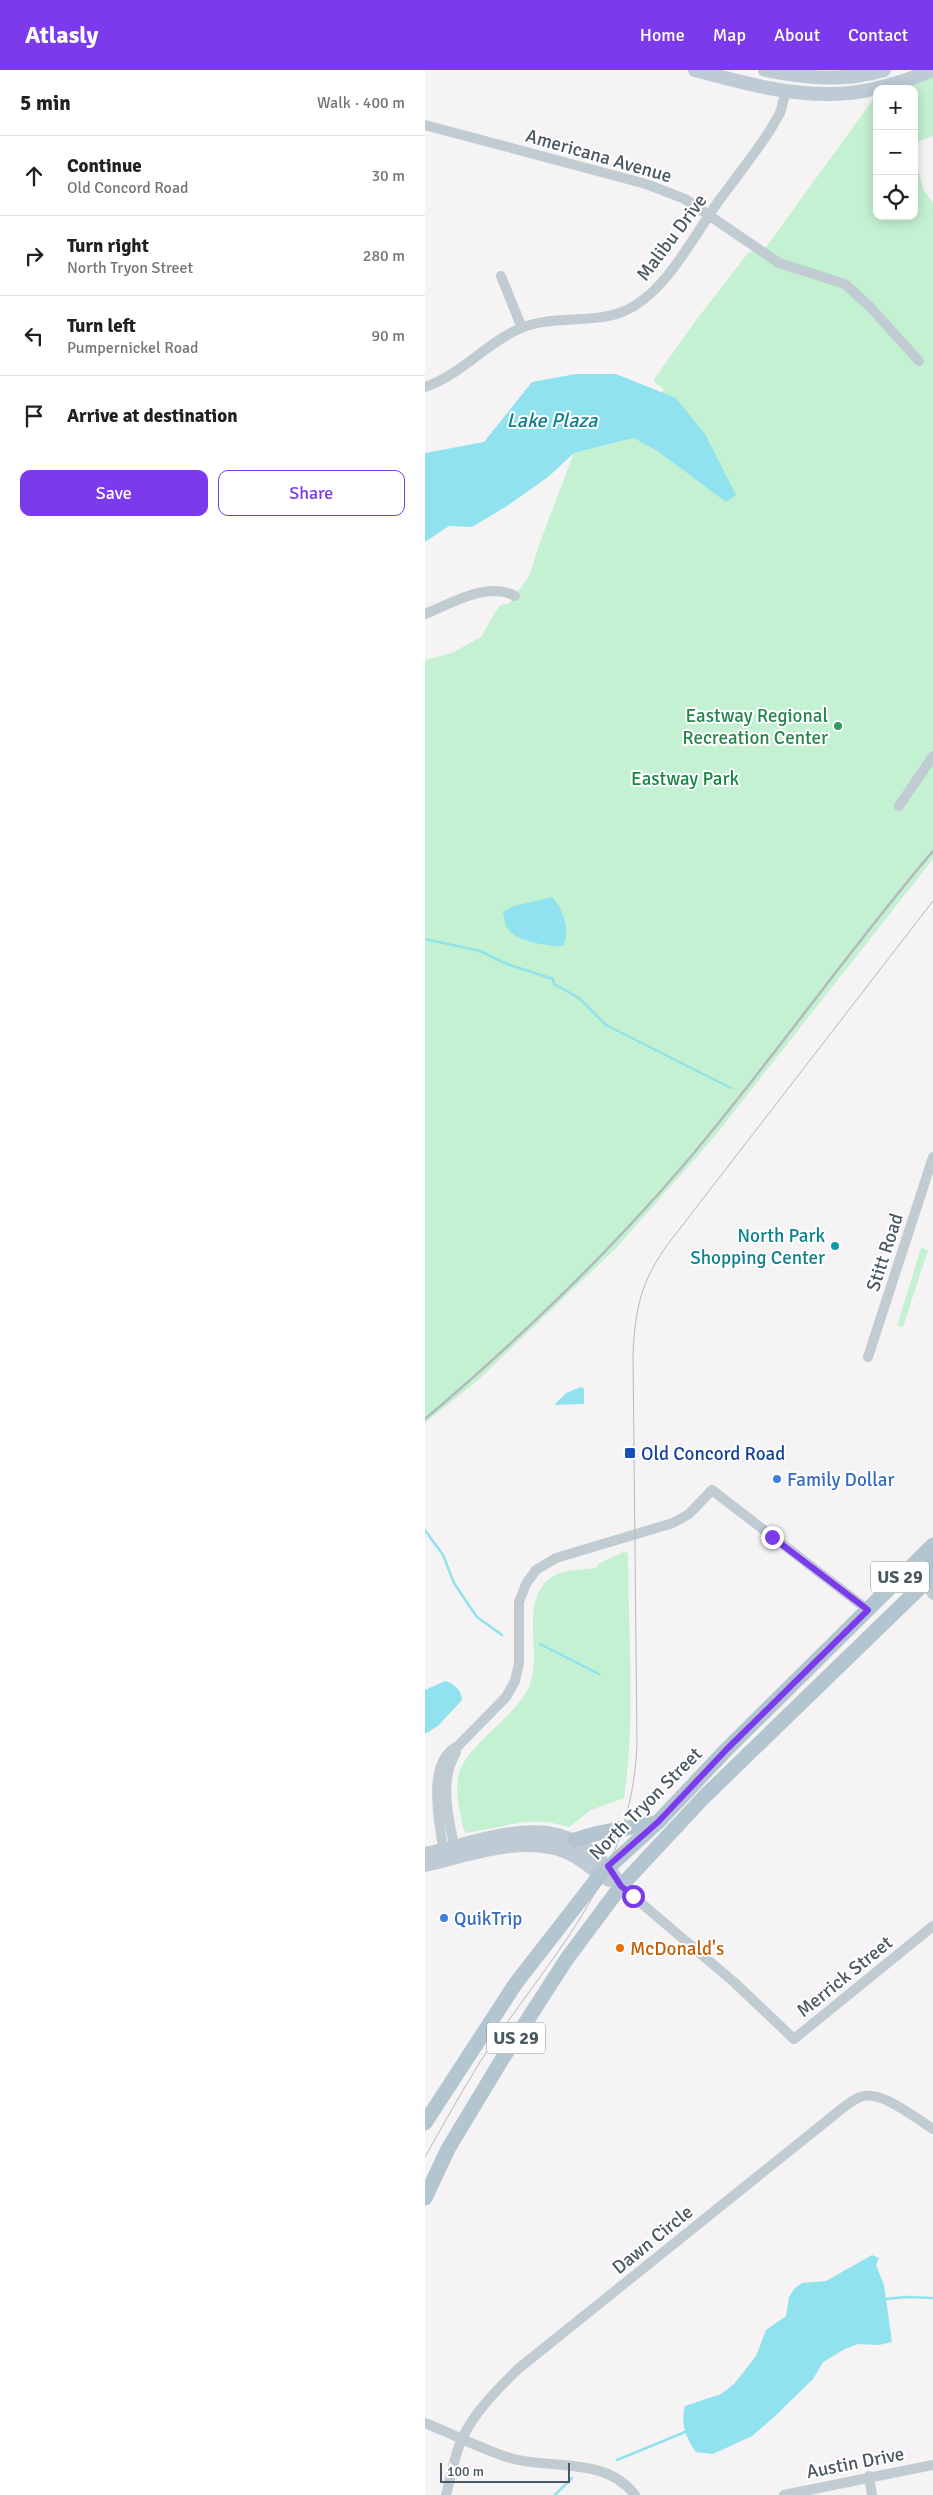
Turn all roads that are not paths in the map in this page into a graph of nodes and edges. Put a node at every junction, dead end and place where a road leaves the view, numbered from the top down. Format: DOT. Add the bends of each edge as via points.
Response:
graph roads {
  1 [pos="695,70"];
  2 [pos="765,70"];
  3 [pos="883,70"];
  4 [pos="933,70"];
  5 [pos="786,91"];
  6 [pos="425,125"];
  7 [pos="709,215"];
  8 [pos="501,276"];
  9 [pos="522,328"];
  10 [pos="919,361"];
  11 [pos="425,387"];
  12 [pos="515,596"];
  13 [pos="425,614"];
  14 [pos="933,756"];
  15 [pos="899,806"];
  16 [pos="933,1157"];
  17 [pos="868,1357"];
  18 [pos="933,1545"];
  19 [pos="933,1560"];
  20 [pos="930,1584"];
  21 [pos="868,1610"];
  22 [pos="658,1822"];
  23 [pos="575,1840"];
  24 [pos="425,1854"];
  25 [pos="450,1854"];
  26 [pos="425,1865"];
  27 [pos="604,1870"];
  28 [pos="621,1886"];
  29 [pos="933,1926"];
  30 [pos="425,2123"];
  31 [pos="933,2129"];
  32 [pos="425,2198"];
  33 [pos="425,2423"];
  34 [pos="462,2438"];
  35 [pos="933,2465"];
  36 [pos="869,2476"];
  37 [pos="447,2495"];
  38 [pos="635,2495"];
  39 [pos="784,2495"];
  40 [pos="872,2495"];
  1 -- 5 [label="street"];
  2 -- 3 [label="street" via="833,78"];
  4 -- 5 [label="street" via="859,92 833,95"];
  5 -- 7 [label="street, Malibu Drive" via="780,113 769,132"];
  6 -- 7 [label="street, Americana Avenue" via="654,186 685,199"];
  7 -- 9 [label="street, Malibu Drive" via="658,286 638,304 621,312"];
  7 -- 10 [label="street, Americana Avenue" via="779,263 845,284"];
  8 -- 9 [label="street"];
  9 -- 11 [label="street, Malibu Drive" via="493,343 442,380"];
  12 -- 13 [label="street" via="500,591 486,592"];
  14 -- 15 [label="street"];
  16 -- 17 [label="street, Stitt Road"];
  18 -- 21 [label="main road, North Tryon Street / US 29"];
  19 -- 20 [label="main road" via="924,1572"];
  20 -- 28 [label="main road, North Tryon Street / US 29" via="704,1797"];
  21 -- 22 [label="main road, North Tryon Street / US 29"];
  21 -- 25 [label="street" via="712,1490 689,1514 677,1521 553,1559 536,1570 519,1602 519,1661 515,1681 506,1697 458,1746 448,1768 445,1783"];
  22 -- 23 [label="main road" via="600,1831"];
  22 -- 27 [label="main road, North Tryon Street / US 29"];
  23 -- 25 [label="street" via="550,1833 522,1832"];
  23 -- 27 [label="street"];
  24 -- 25 [label="street"];
  25 -- 26 [label="street"];
  25 -- 27 [label="street" via="536,1844 570,1853"];
  27 -- 28 [label="street"];
  27 -- 30 [label="main road, North Tryon Street / US 29" via="516,1984"];
  28 -- 29 [label="street, Merrick Street" via="735,1983 794,2039"];
  28 -- 32 [label="main road, North Tryon Street / US 29" via="566,1960 501,2061 448,2149"];
  31 -- 34 [label="street, Dawn Circle" via="879,2097 866,2096 854,2100 519,2369 482,2409"];
  33 -- 34 [label="street"];
  34 -- 37 [label="street, Dawn Circle"];
  34 -- 38 [label="street" via="509,2458 596,2469 614,2477"];
  35 -- 36 [label="street, Austin Drive"];
  36 -- 39 [label="street, Austin Drive"];
  36 -- 40 [label="street"];
}
